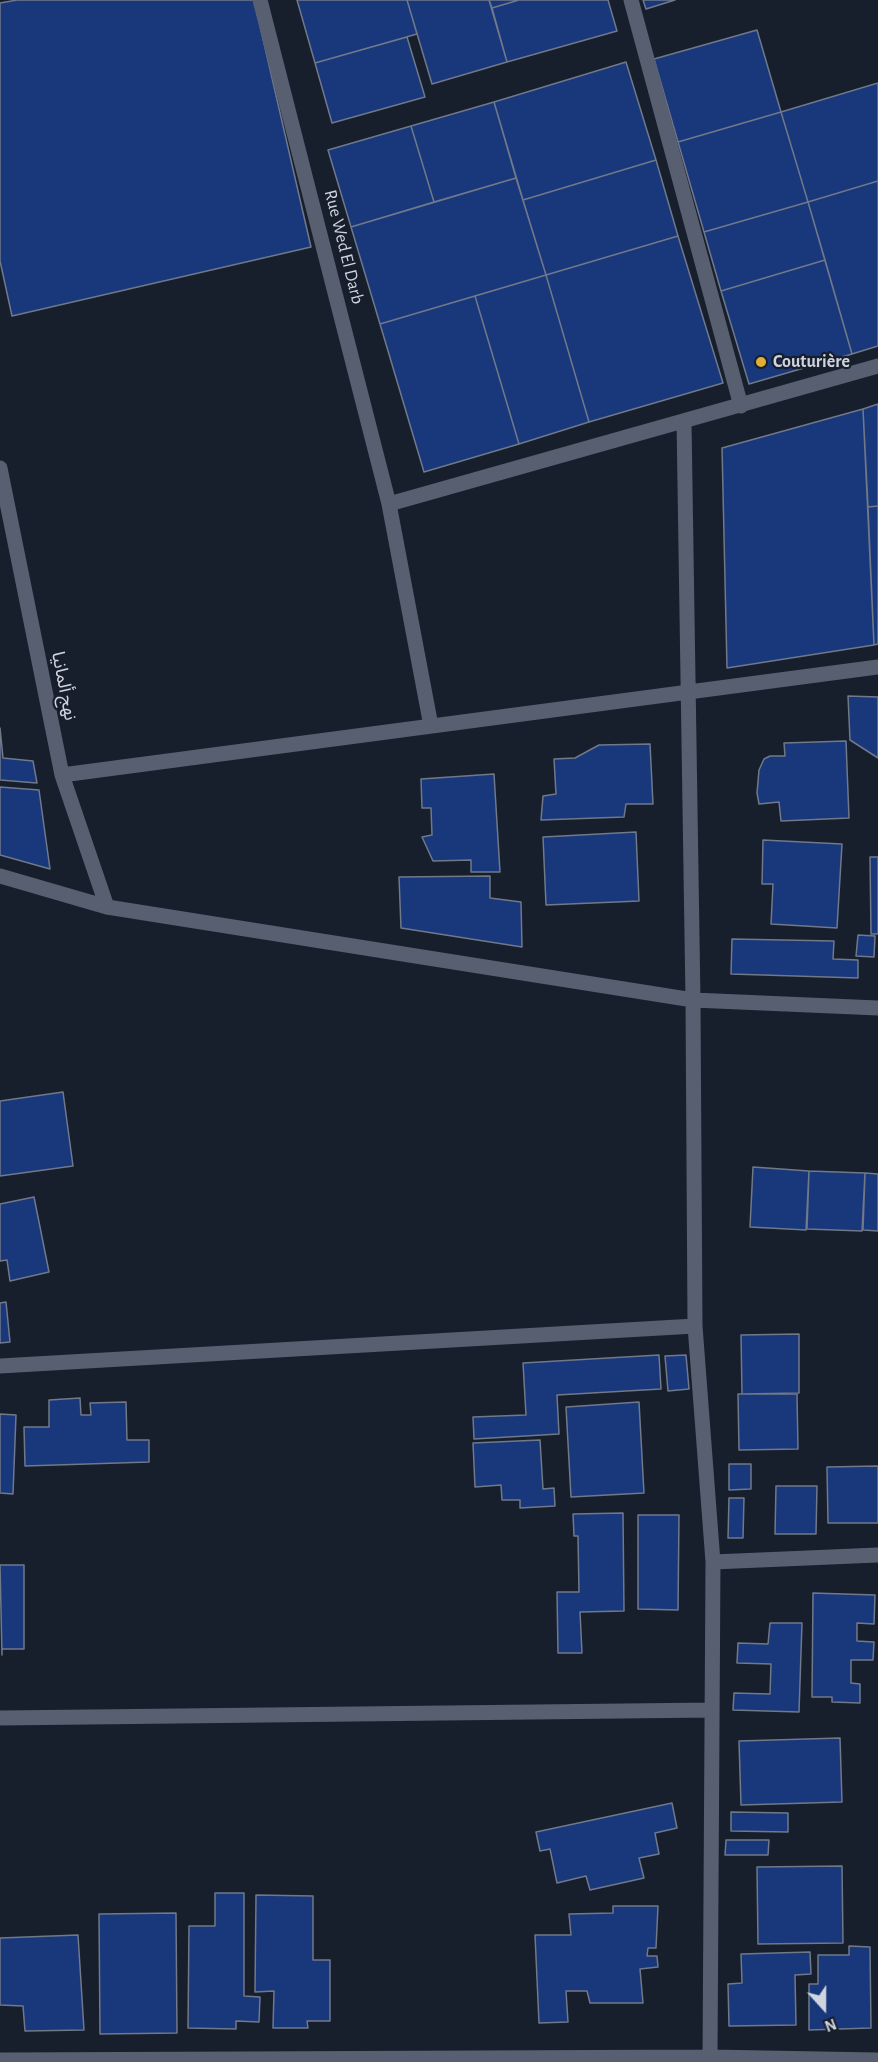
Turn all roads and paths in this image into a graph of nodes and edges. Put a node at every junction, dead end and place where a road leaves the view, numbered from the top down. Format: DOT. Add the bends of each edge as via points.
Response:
graph roads {
  1 [pos="261,0"];
  2 [pos="631,0"];
  3 [pos="878,366"];
  4 [pos="741,406"];
  5 [pos="684,421"];
  6 [pos="0,468"];
  7 [pos="389,504"];
  8 [pos="878,667"];
  9 [pos="688,694"];
  10 [pos="431,726"];
  11 [pos="62,775"];
  12 [pos="0,876"];
  13 [pos="107,907"];
  14 [pos="693,1000"];
  15 [pos="878,1008"];
  16 [pos="695,1326"];
  17 [pos="0,1366"];
  18 [pos="878,1555"];
  19 [pos="713,1562"];
  20 [pos="712,1710"];
  21 [pos="0,1718"];
  22 [pos="710,2057"];
  23 [pos="0,2060"];
  24 [pos="544,2060"];
  25 [pos="878,2060"];
  1 -- 7 [label="street, Rue Wed El Darb"];
  2 -- 4 [label="street"];
  3 -- 4 [label="street"];
  4 -- 5 [label="street"];
  5 -- 7 [label="street"];
  5 -- 9 [label="street"];
  6 -- 11 [label="street, نهج ألمانيا"];
  7 -- 10 [label="street, Rue Wed El Darb"];
  8 -- 9 [label="street"];
  9 -- 10 [label="street"];
  9 -- 14 [label="street"];
  10 -- 11 [label="street"];
  11 -- 13 [label="street, نهج ألمانيا"];
  12 -- 13 [label="street"];
  13 -- 14 [label="street"];
  14 -- 15 [label="street"];
  14 -- 16 [label="street"];
  16 -- 17 [label="street"];
  16 -- 19 [label="street"];
  18 -- 19 [label="street"];
  19 -- 20 [label="street"];
  20 -- 21 [label="street"];
  20 -- 22 [label="street"];
  22 -- 24 [label="street"];
  22 -- 25 [label="street"];
  23 -- 24 [label="street"];
}
